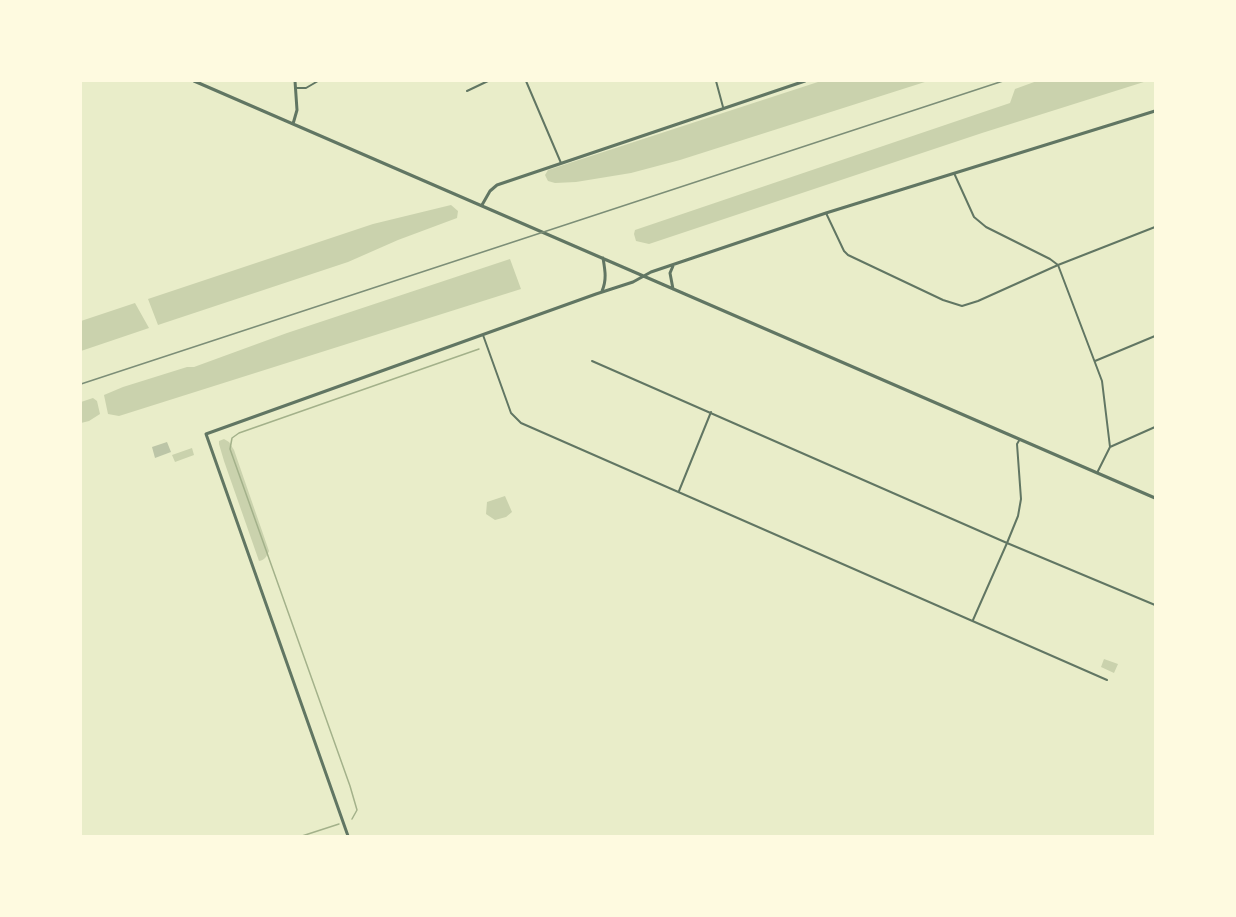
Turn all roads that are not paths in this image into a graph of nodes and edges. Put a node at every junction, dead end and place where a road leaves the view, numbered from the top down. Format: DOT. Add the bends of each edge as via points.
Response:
graph roads {
  1 [pos="194,81"];
  2 [pos="295,81"];
  3 [pos="318,81"];
  4 [pos="488,81"];
  5 [pos="526,81"];
  6 [pos="716,81"];
  7 [pos="805,81"];
  8 [pos="296,88"];
  9 [pos="467,91"];
  10 [pos="723,108"];
  11 [pos="1155,111"];
  12 [pos="293,124"];
  13 [pos="561,163"];
  14 [pos="954,173"];
  15 [pos="482,204"];
  16 [pos="826,213"];
  17 [pos="1155,227"];
  18 [pos="603,258"];
  19 [pos="1058,264"];
  20 [pos="672,266"];
  21 [pos="643,276"];
  22 [pos="673,289"];
  23 [pos="601,292"];
  24 [pos="483,336"];
  25 [pos="1155,336"];
  26 [pos="592,361"];
  27 [pos="1095,361"];
  28 [pos="711,412"];
  29 [pos="1155,427"];
  30 [pos="1020,439"];
  31 [pos="1110,447"];
  32 [pos="1097,473"];
  33 [pos="679,491"];
  34 [pos="1155,498"];
  35 [pos="1007,543"];
  36 [pos="1155,605"];
  37 [pos="973,620"];
  38 [pos="1107,680"];
  39 [pos="348,836"];
  1 -- 12 [label="street"];
  2 -- 8 [label="street"];
  3 -- 8 [label="street" via="306,88"];
  4 -- 9 [label="street"];
  5 -- 13 [label="street"];
  6 -- 10 [label="street"];
  7 -- 10 [label="street"];
  8 -- 12 [label="street"];
  10 -- 13 [label="street"];
  11 -- 14 [label="street"];
  12 -- 15 [label="street"];
  13 -- 15 [label="street" via="497,185"];
  14 -- 16 [label="street"];
  14 -- 19 [label="street" via="974,217"];
  15 -- 18 [label="street"];
  16 -- 19 [label="street" via="848,255 962,306"];
  16 -- 20 [label="street"];
  17 -- 19 [label="street"];
  18 -- 21 [label="street"];
  18 -- 23 [label="street" via="606,276"];
  19 -- 27 [label="street"];
  20 -- 21 [label="street"];
  20 -- 22 [label="street"];
  21 -- 22 [label="street"];
  21 -- 23 [label="street"];
  22 -- 30 [label="street"];
  23 -- 24 [label="street"];
  24 -- 33 [label="street" via="511,413 521,423"];
  24 -- 39 [label="street" via="206,434"];
  25 -- 27 [label="street"];
  26 -- 28 [label="street"];
  27 -- 31 [label="street" via="1102,381"];
  28 -- 33 [label="street"];
  28 -- 35 [label="street"];
  29 -- 31 [label="street"];
  30 -- 32 [label="street"];
  30 -- 35 [label="street" via="1017,444 1021,499"];
  31 -- 32 [label="street"];
  32 -- 34 [label="street"];
  33 -- 37 [label="street"];
  35 -- 36 [label="street"];
  35 -- 37 [label="street"];
  37 -- 38 [label="street"];
}
